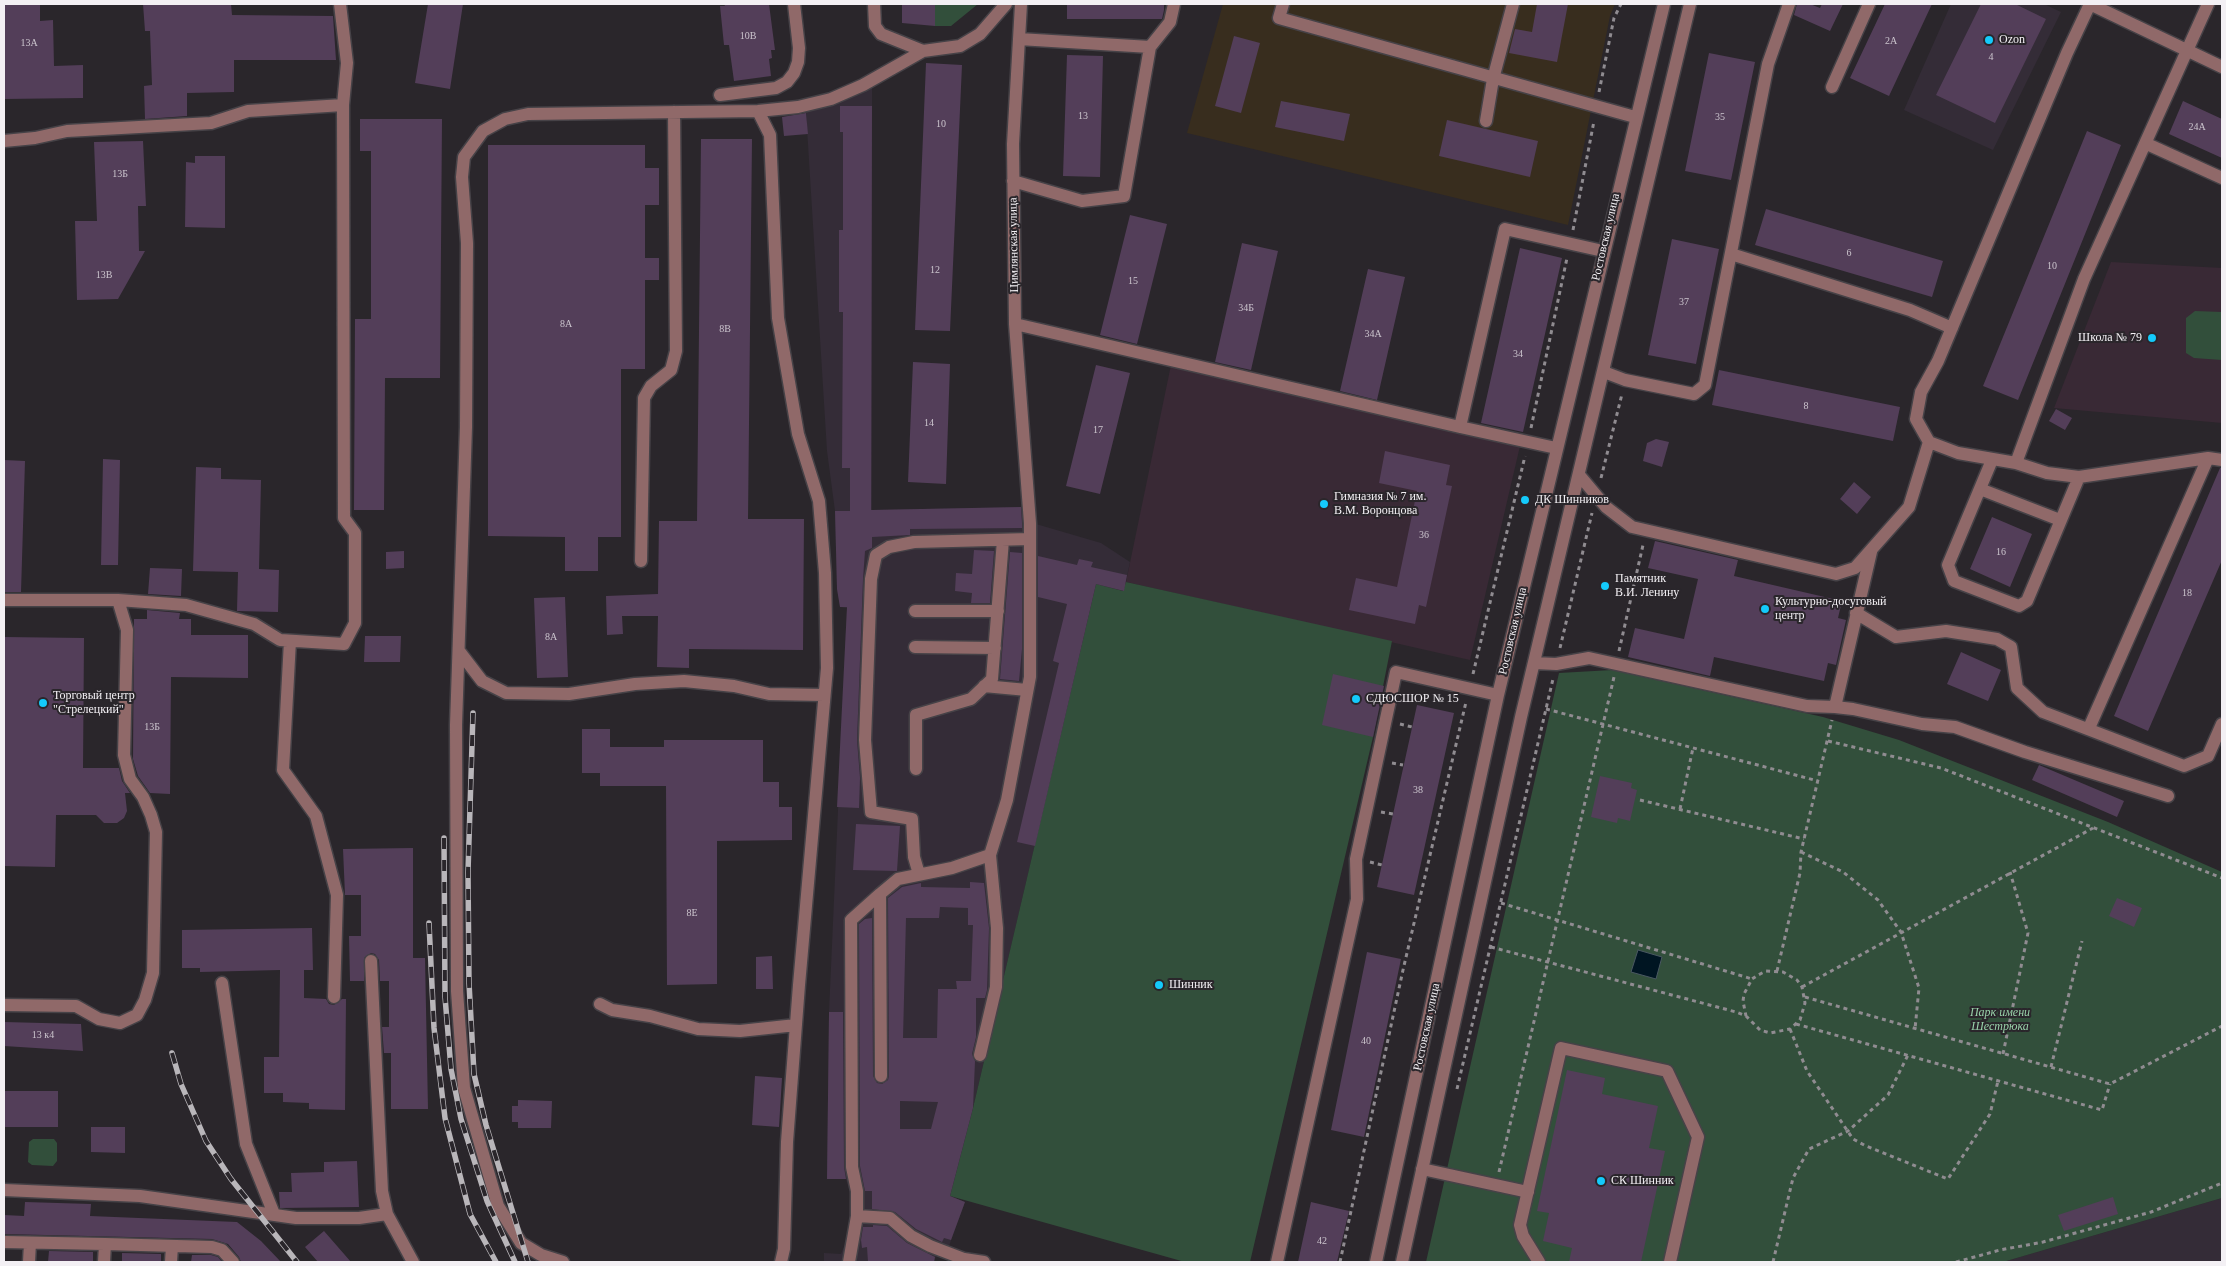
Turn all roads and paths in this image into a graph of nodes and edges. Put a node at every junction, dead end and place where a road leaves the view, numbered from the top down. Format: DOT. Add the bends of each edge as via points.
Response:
graph roads {
  1 [pos="340,4"];
  2 [pos="794,4"];
  3 [pos="874,4"];
  4 [pos="1006,4"];
  5 [pos="1021,4"];
  6 [pos="1174,4"];
  7 [pos="1284,4"];
  8 [pos="1513,4"];
  9 [pos="1621,4"];
  10 [pos="1664,4"];
  11 [pos="1690,4"];
  12 [pos="1789,4"];
  13 [pos="1869,4"];
  14 [pos="2090,4"];
  15 [pos="2208,4"];
  16 [pos="1019,39"];
  17 [pos="1150,47"];
  18 [pos="923,51"];
  19 [pos="2188,51"];
  20 [pos="2222,67"];
  21 [pos="1493,79"];
  22 [pos="1832,87"];
  23 [pos="720,95"];
  24 [pos="343,105"];
  25 [pos="1596,107"];
  26 [pos="758,111"];
  27 [pos="674,112"];
  28 [pos="1635,117"];
  29 [pos="1486,121"];
  30 [pos="4,142"];
  31 [pos="2147,144"];
  32 [pos="2222,178"];
  33 [pos="1013,181"];
  34 [pos="1570,243"];
  35 [pos="1603,251"];
  36 [pos="1731,254"];
  37 [pos="1015,324"];
  38 [pos="1952,328"];
  39 [pos="1604,372"];
  40 [pos="1625,380"];
  41 [pos="1460,427"];
  42 [pos="1528,442"];
  43 [pos="1929,442"];
  44 [pos="1556,448"];
  45 [pos="2208,458"];
  46 [pos="1992,460"];
  47 [pos="2222,460"];
  48 [pos="2016,463"];
  49 [pos="1580,476"];
  50 [pos="2078,477"];
  51 [pos="1980,489"];
  52 [pos="1596,495"];
  53 [pos="2060,520"];
  54 [pos="1646,530"];
  55 [pos="1030,539"];
  56 [pos="1003,540"];
  57 [pos="1871,552"];
  58 [pos="641,561"];
  59 [pos="4,600"];
  60 [pos="118,600"];
  61 [pos="915,611"];
  62 [pos="998,611"];
  63 [pos="1856,613"];
  64 [pos="290,641"];
  65 [pos="915,647"];
  66 [pos="995,648"];
  67 [pos="460,652"];
  68 [pos="1534,663"];
  69 [pos="1556,664"];
  70 [pos="1616,664"];
  71 [pos="984,686"];
  72 [pos="1469,688"];
  73 [pos="1027,690"];
  74 [pos="824,695"];
  75 [pos="1498,695"];
  76 [pos="1835,707"];
  77 [pos="1546,709"];
  78 [pos="2222,724"];
  79 [pos="1604,725"];
  80 [pos="2089,728"];
  81 [pos="1828,741"];
  82 [pos="1693,748"];
  83 [pos="916,769"];
  84 [pos="1818,781"];
  85 [pos="2168,796"];
  86 [pos="1640,800"];
  87 [pos="1680,809"];
  88 [pos="2093,828"];
  89 [pos="1804,839"];
  90 [pos="1801,852"];
  91 [pos="990,855"];
  92 [pos="2010,872"];
  93 [pos="919,874"];
  94 [pos="2222,878"];
  95 [pos="880,894"];
  96 [pos="1501,903"];
  97 [pos="1557,920"];
  98 [pos="1901,932"];
  99 [pos="2082,941"];
  100 [pos="1491,947"];
  101 [pos="370,961"];
  102 [pos="1548,962"];
  103 [pos="1777,971"];
  104 [pos="1752,979"];
  105 [pos="222,983"];
  106 [pos="1802,987"];
  107 [pos="334,997"];
  108 [pos="1805,998"];
  109 [pos="600,1004"];
  110 [pos="4,1005"];
  111 [pos="1746,1016"];
  112 [pos="1796,1024"];
  113 [pos="796,1025"];
  114 [pos="2222,1026"];
  115 [pos="1915,1028"];
  116 [pos="1790,1029"];
  117 [pos="980,1054"];
  118 [pos="2003,1054"];
  119 [pos="1908,1055"];
  120 [pos="2052,1067"];
  121 [pos="881,1076"];
  122 [pos="1998,1081"];
  123 [pos="2110,1084"];
  124 [pos="1455,1097"];
  125 [pos="1848,1131"];
  126 [pos="1422,1169"];
  127 [pos="2222,1183"];
  128 [pos="1496,1185"];
  129 [pos="4,1190"];
  130 [pos="1528,1192"];
  131 [pos="274,1214"];
  132 [pos="387,1214"];
  133 [pos="857,1216"];
  134 [pos="4,1242"];
  135 [pos="30,1243"];
  136 [pos="105,1244"];
  137 [pos="172,1246"];
  138 [pos="29,1262"];
  139 [pos="104,1262"];
  140 [pos="172,1262"];
  141 [pos="233,1262"];
  142 [pos="412,1262"];
  143 [pos="563,1262"];
  144 [pos="781,1262"];
  145 [pos="849,1262"];
  146 [pos="984,1262"];
  147 [pos="1277,1262"];
  148 [pos="1340,1262"];
  149 [pos="1376,1262"];
  150 [pos="1402,1262"];
  151 [pos="1539,1262"];
  152 [pos="1670,1262"];
  153 [pos="1773,1262"];
  154 [pos="1956,1262"];
  1 -- 24 [label="street" via="347,63"];
  2 -- 23 [label="street" via="798,55 794,73 787,82 776,88"];
  3 -- 18 [label="street" via="875,26 881,34"];
  4 -- 18 [label="street" via="980,34 960,46"];
  5 -- 16 [label="street, Цимлянская улица"];
  6 -- 17 [label="street" via="1170,22"];
  7 -- 21 [label="street" via="1279,18"];
  8 -- 21 [label="street"];
  9 -- 25 [label="path" via="1614,18"];
  10 -- 28 [label="street, Ростовская улица"];
  11 -- 39 [label="street, Ростовская улица"];
  12 -- 36 [label="street" via="1768,64"];
  13 -- 22 [label="street"];
  14 -- 19 [label="street"];
  14 -- 38 [label="street"];
  15 -- 19 [label="street"];
  16 -- 17 [label="street"];
  16 -- 33 [label="street, Цимлянская улица"];
  17 -- 33 [label="street" via="1124,196 1082,201"];
  18 -- 26 [label="street" via="831,99 798,108"];
  19 -- 20 [label="street"];
  19 -- 31 [label="street"];
  21 -- 25 [label="street"];
  21 -- 29 [label="street"];
  24 -- 30 [label="street" via="248,111 211,124 67,131"];
  24 -- 64 [label="street" via="344,518 355,532 355,623 344,644"];
  25 -- 28 [label="street"];
  25 -- 34 [label="path"];
  26 -- 27 [label="street"];
  26 -- 74 [label="street" via="770,135 778,318 798,434 819,500 825,573 827,668"];
  27 -- 58 [label="street" via="676,351 670,370 651,386 644,398"];
  27 -- 67 [label="street" via="528,114 505,119 483,131 464,157 466,417"];
  28 -- 35 [label="street, Ростовская улица"];
  31 -- 32 [label="street"];
  31 -- 48 [label="street" via="2084,279"];
  33 -- 37 [label="street, Цимлянская улица"];
  34 -- 35 [label="street"];
  34 -- 41 [label="street" via="1506,229"];
  34 -- 42 [label="path"];
  35 -- 44 [label="street, Ростовская улица"];
  36 -- 38 [label="street" via="1910,310"];
  36 -- 40 [label="street" via="1705,385 1694,394"];
  37 -- 41 [label="street"];
  37 -- 55 [label="street, Цимлянская улица"];
  38 -- 43 [label="street" via="1921,392 1916,419"];
  39 -- 40 [label="street"];
  39 -- 49 [label="street, Ростовская улица"];
  40 -- 52 [label="path"];
  41 -- 42 [label="street"];
  42 -- 44 [label="street"];
  42 -- 72 [label="path"];
  43 -- 46 [label="street" via="1958,453"];
  43 -- 57 [label="street" via="1909,508"];
  44 -- 75 [label="street, Ростовская улица"];
  45 -- 47 [label="street"];
  45 -- 50 [label="street"];
  45 -- 80 [label="street"];
  46 -- 48 [label="street"];
  46 -- 51 [label="street"];
  48 -- 50 [label="street" via="2047,473"];
  49 -- 52 [label="street"];
  49 -- 68 [label="street, Ростовская улица"];
  50 -- 53 [label="street"];
  51 -- 53 [label="street"];
  51 -- 53 [label="street" via="1948,566 1954,581 2019,606 2027,601"];
  52 -- 54 [label="street" via="1606,507 1632,526"];
  52 -- 69 [label="path"];
  54 -- 57 [label="street" via="1836,574 1855,568"];
  54 -- 70 [label="path"];
  55 -- 56 [label="street"];
  55 -- 73 [label="street, Цимлянская улица"];
  56 -- 62 [label="street"];
  56 -- 93 [label="street" via="914,542 889,547 876,555 870,579 866,740 871,812 912,819 914,857"];
  57 -- 63 [label="street"];
  59 -- 60 [label="street"];
  60 -- 64 [label="street" via="186,605 254,624 280,640"];
  60 -- 110 [label="street" via="127,630 124,755 130,779 143,797 156,832 153,973 137,1015 120,1023 99,1019 76,1006"];
  61 -- 62 [label="street"];
  62 -- 66 [label="street"];
  63 -- 76 [label="street"];
  63 -- 80 [label="street" via="1896,637 1946,631 1997,639 2010,647 2016,688 2043,712"];
  64 -- 107 [label="street" via="283,770 316,816 337,894"];
  65 -- 66 [label="street"];
  66 -- 71 [label="street" via="992,679"];
  67 -- 74 [label="street" via="482,681 506,693 569,694 635,684 684,681 734,686 769,694"];
  67 -- 143 [label="street" via="456,725 457,981 464,1088 498,1206 521,1243 541,1255"];
  68 -- 69 [label="street"];
  68 -- 126 [label="street, Ростовская улица"];
  69 -- 70 [label="street" via="1589,658"];
  69 -- 77 [label="path"];
  70 -- 76 [label="street" via="1807,706"];
  70 -- 79 [label="path"];
  71 -- 73 [label="street"];
  71 -- 83 [label="street" via="970,699 916,715"];
  72 -- 75 [label="street"];
  72 -- 147 [label="street" via="1396,672 1356,859 1357,899"];
  72 -- 148 [label="path" via="1403,970"];
  73 -- 91 [label="street, Цимлянская улица" via="1007,800"];
  74 -- 113 [label="street"];
  75 -- 149 [label="street, Ростовская улица"];
  76 -- 81 [label="path"];
  76 -- 85 [label="street" via="1955,727"];
  77 -- 79 [label="path"];
  77 -- 96 [label="path"];
  78 -- 80 [label="street" via="2208,756 2184,766"];
  79 -- 82 [label="path"];
  79 -- 97 [label="path"];
  81 -- 84 [label="path"];
  81 -- 88 [label="path" via="1941,768"];
  82 -- 84 [label="path"];
  82 -- 87 [label="path"];
  84 -- 89 [label="path"];
  86 -- 87 [label="path"];
  87 -- 89 [label="path"];
  88 -- 92 [label="path"];
  88 -- 94 [label="path"];
  89 -- 90 [label="path"];
  90 -- 98 [label="path" via="1843,872 1871,894"];
  90 -- 103 [label="path" via="1800,873"];
  91 -- 93 [label="street" via="952,868"];
  91 -- 117 [label="street" via="997,928 996,987"];
  92 -- 98 [label="path"];
  92 -- 118 [label="path" via="2028,933"];
  93 -- 95 [label="street" via="898,878"];
  95 -- 121 [label="street"];
  95 -- 133 [label="street" via="851,920 852,1166"];
  96 -- 97 [label="path"];
  96 -- 100 [label="path"];
  97 -- 102 [label="path"];
  97 -- 104 [label="path"];
  98 -- 106 [label="path"];
  98 -- 115 [label="path" via="1919,988"];
  99 -- 120 [label="path"];
  100 -- 102 [label="path"];
  100 -- 124 [label="path"];
  101 -- 132 [label="street" via="381,1181"];
  102 -- 111 [label="path"];
  102 -- 128 [label="path"];
  103 -- 104 [label="path"];
  103 -- 106 [label="path" via="1790,975"];
  104 -- 111 [label="path" via="1744,994"];
  105 -- 131 [label="street" via="246,1144"];
  106 -- 108 [label="path"];
  108 -- 112 [label="path" via="1803,1015"];
  108 -- 115 [label="path"];
  109 -- 113 [label="street" via="612,1010 698,1029 740,1031"];
  111 -- 116 [label="path" via="1760,1030 1770,1033"];
  112 -- 116 [label="path"];
  112 -- 119 [label="path"];
  113 -- 144 [label="street"];
  114 -- 123 [label="path"];
  115 -- 118 [label="path"];
  116 -- 125 [label="path" via="1807,1070"];
  118 -- 120 [label="path"];
  119 -- 122 [label="path"];
  119 -- 125 [label="path" via="1888,1095"];
  120 -- 123 [label="path"];
  122 -- 123 [label="path" via="2102,1110"];
  122 -- 125 [label="path" via="1990,1114 1948,1179 1866,1146 1853,1139"];
  125 -- 153 [label="path" via="1809,1149 1793,1178"];
  126 -- 128 [label="street"];
  126 -- 150 [label="street, Ростовская улица"];
  127 -- 154 [label="path" via="2151,1212"];
  128 -- 130 [label="street"];
  129 -- 131 [label="street" via="140,1196"];
  130 -- 151 [label="street" via="1520,1225"];
  130 -- 152 [label="street" via="1560,1048 1666,1071 1698,1137"];
  131 -- 132 [label="street" via="296,1218 360,1218"];
  132 -- 142 [label="street"];
  133 -- 145 [label="street"];
  133 -- 146 [label="street" via="890,1218 911,1236 930,1246 964,1259"];
  134 -- 135 [label="street"];
  135 -- 136 [label="street"];
  135 -- 138 [label="street"];
  136 -- 137 [label="street"];
  136 -- 139 [label="street"];
  137 -- 140 [label="street"];
  137 -- 141 [label="street" via="212,1246 222,1250"];
}
